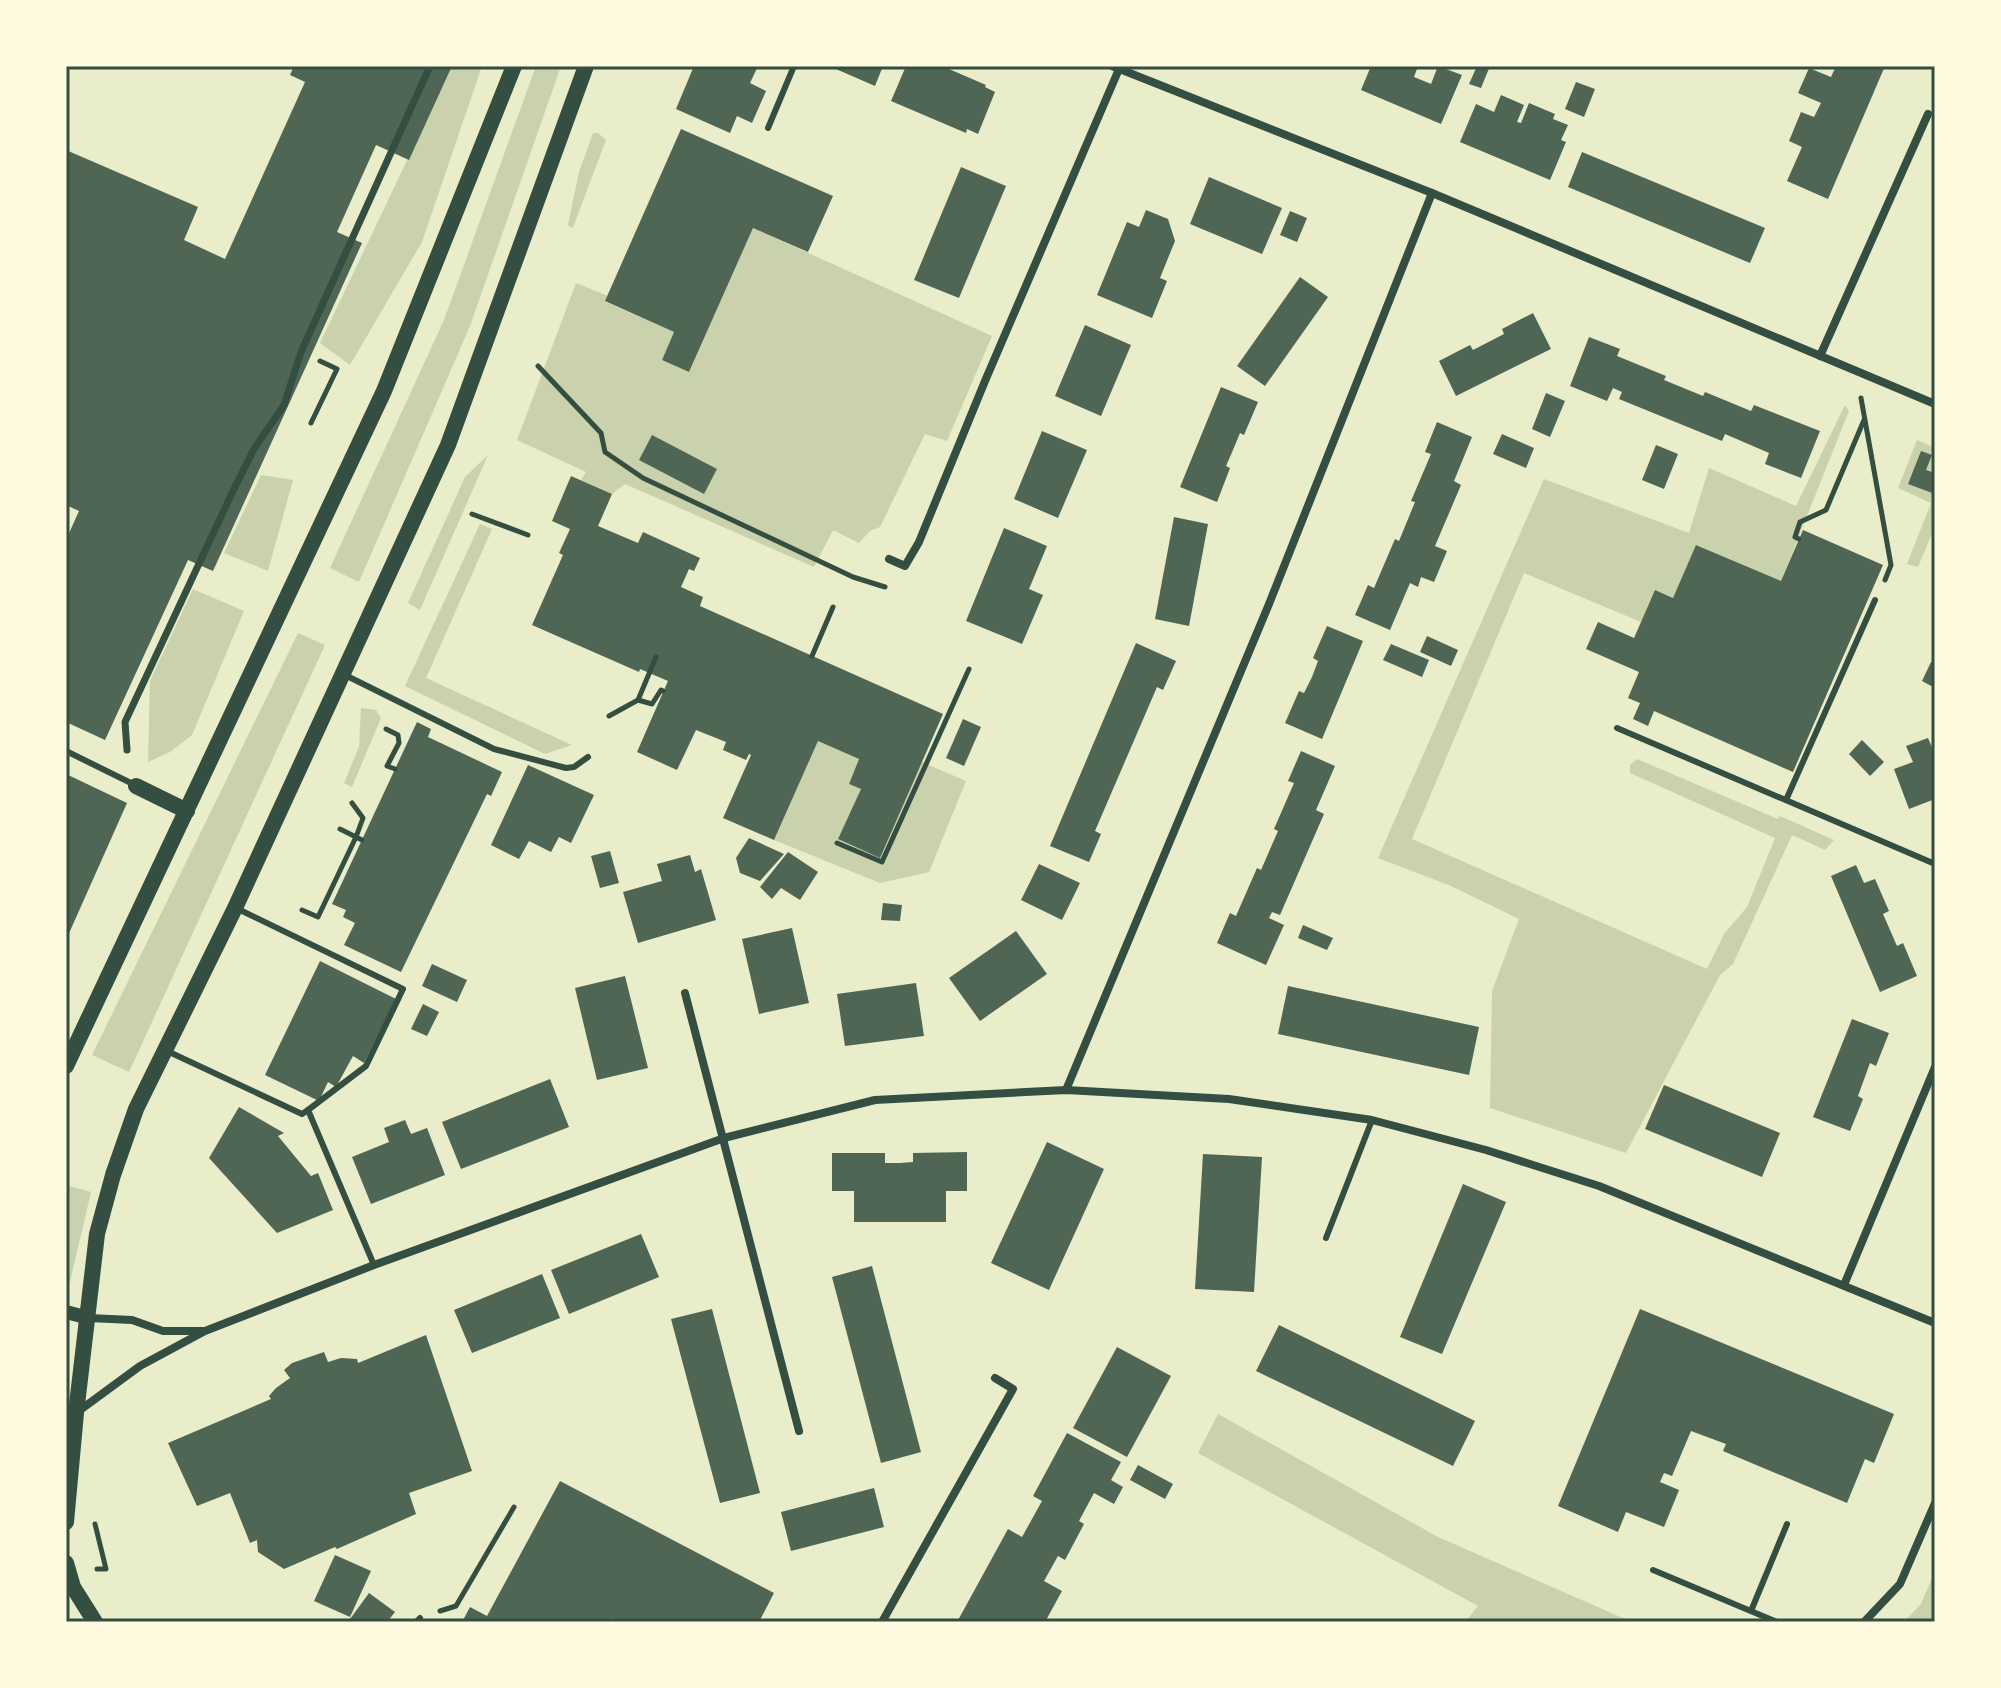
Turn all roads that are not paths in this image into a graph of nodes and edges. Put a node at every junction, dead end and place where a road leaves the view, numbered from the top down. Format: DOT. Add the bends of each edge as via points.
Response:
graph roads {
  1 [pos="430,66"];
  2 [pos="514,66"];
  3 [pos="586,66"];
  4 [pos="794,66"];
  5 [pos="1116,67"];
  6 [pos="1928,114"];
  7 [pos="768,128"];
  8 [pos="1432,193"];
  9 [pos="1820,356"];
  10 [pos="1935,404"];
  11 [pos="889,559"];
  12 [pos="1875,600"];
  13 [pos="342,674"];
  14 [pos="1617,728"];
  15 [pos="127,750"];
  16 [pos="66,751"];
  17 [pos="588,757"];
  18 [pos="136,786"];
  19 [pos="1786,800"];
  20 [pos="187,811"];
  21 [pos="1935,864"];
  22 [pos="235,908"];
  23 [pos="685,993"];
  24 [pos="164,1050"];
  25 [pos="66,1066"];
  26 [pos="1935,1067"];
  27 [pos="1066,1090"];
  28 [pos="308,1110"];
  29 [pos="1372,1120"];
  30 [pos="724,1138"];
  31 [pos="1326,1238"];
  32 [pos="374,1265"];
  33 [pos="1844,1285"];
  34 [pos="66,1312"];
  35 [pos="89,1318"];
  36 [pos="1935,1323"];
  37 [pos="205,1331"];
  38 [pos="995,1378"];
  39 [pos="76,1413"];
  40 [pos="799,1431"];
  41 [pos="1935,1503"];
  42 [pos="66,1522"];
  43 [pos="1787,1524"];
  44 [pos="66,1563"];
  45 [pos="1653,1570"];
  46 [pos="1751,1611"];
  47 [pos="95,1622"];
  48 [pos="882,1622"];
  49 [pos="1777,1622"];
  50 [pos="1864,1622"];
  1 -- 15 [label="street" via="301,352 284,405 254,449 125,722"];
  2 -- 20 [label="main road" via="384,391"];
  3 -- 13 [label="main road" via="448,445"];
  4 -- 7 [label="lane"];
  5 -- 8 [label="street"];
  5 -- 11 [label="street" via="919,542 905,566"];
  6 -- 9 [label="street"];
  8 -- 9 [label="street"];
  8 -- 27 [label="street" via="1269,604"];
  9 -- 10 [label="street"];
  12 -- 19 [label="lane"];
  13 -- 17 [label="lane" via="494,749 566,768"];
  13 -- 22 [label="main road"];
  14 -- 19 [label="lane"];
  16 -- 18 [label="lane"];
  18 -- 20 [label="main road"];
  19 -- 21 [label="lane"];
  20 -- 25 [label="main road"];
  22 -- 24 [label="main road"];
  22 -- 28 [label="lane" via="403,989 366,1066"];
  23 -- 30 [label="street"];
  24 -- 28 [label="lane" via="302,1114"];
  24 -- 35 [label="main road" via="113,1175 97,1234"];
  26 -- 33 [label="street"];
  27 -- 29 [label="street" via="1229,1099"];
  27 -- 30 [label="street" via="875,1100"];
  28 -- 32 [label="lane"];
  29 -- 31 [label="lane"];
  29 -- 33 [label="street" via="1599,1186"];
  30 -- 32 [label="street"];
  30 -- 40 [label="street"];
  32 -- 37 [label="street"];
  33 -- 36 [label="street"];
  34 -- 35 [label="street"];
  35 -- 37 [label="street" via="132,1320 163,1331"];
  35 -- 39 [label="main road"];
  37 -- 39 [label="street" via="140,1366"];
  38 -- 48 [label="street" via="1013,1389"];
  39 -- 42 [label="main road"];
  41 -- 50 [label="street" via="1900,1584"];
  43 -- 46 [label="lane"];
  44 -- 47 [label="main road" via="73,1587"];
  45 -- 46 [label="lane"];
  46 -- 49 [label="lane"];
}
